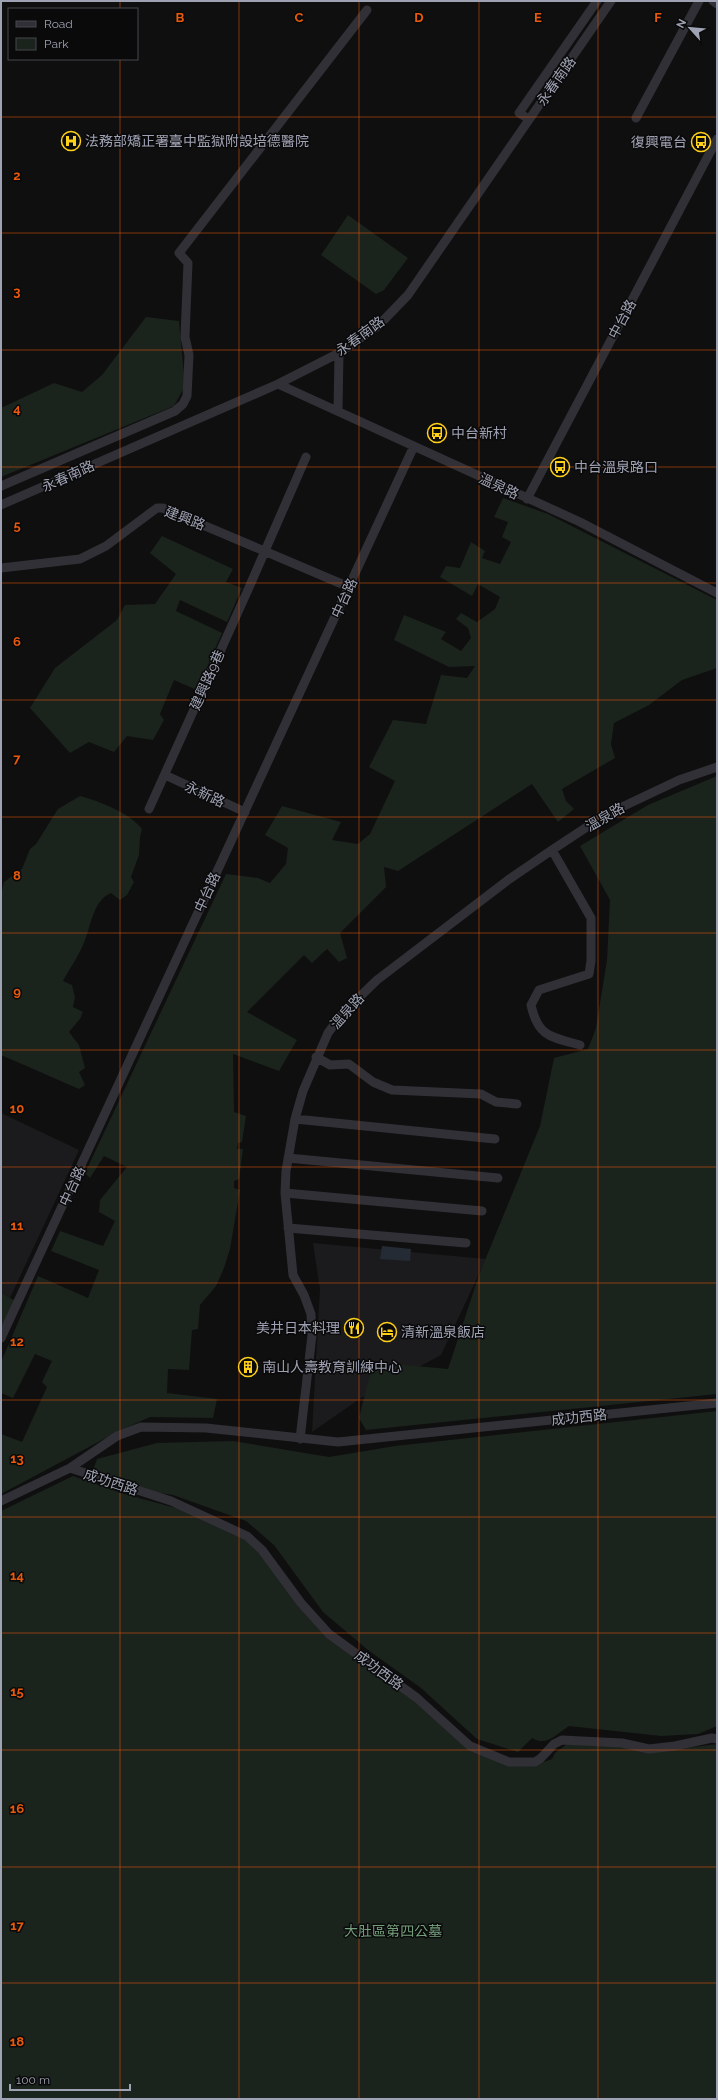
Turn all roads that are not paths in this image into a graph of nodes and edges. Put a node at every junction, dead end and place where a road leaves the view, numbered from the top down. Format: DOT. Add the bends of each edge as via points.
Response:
graph roads {
  1 [pos="597,1"];
  2 [pos="611,1"];
  3 [pos="699,1"];
  4 [pos="713,1"];
  5 [pos="717,4"];
  6 [pos="367,10"];
  7 [pos="636,118"];
  8 [pos="529,120"];
  9 [pos="717,139"];
  10 [pos="339,353"];
  11 [pos="278,384"];
  12 [pos="338,411"];
  13 [pos="414,446"];
  14 [pos="306,457"];
  15 [pos="1,486"];
  16 [pos="527,499"];
  17 [pos="1,505"];
  18 [pos="264,550"];
  19 [pos="1,568"];
  20 [pos="350,587"];
  21 [pos="717,593"];
  22 [pos="717,767"];
  23 [pos="165,775"];
  24 [pos="149,809"];
  25 [pos="244,812"];
  26 [pos="552,850"];
  27 [pos="580,1044"];
  28 [pos="316,1056"];
  29 [pos="517,1104"];
  30 [pos="295,1119"];
  31 [pos="495,1139"];
  32 [pos="288,1158"];
  33 [pos="498,1178"];
  34 [pos="285,1193"];
  35 [pos="482,1211"];
  36 [pos="288,1228"];
  37 [pos="466,1243"];
  38 [pos="1,1338"];
  39 [pos="717,1403"];
  40 [pos="300,1439"];
  41 [pos="70,1468"];
  42 [pos="1,1501"];
  43 [pos="717,1739"];
  1 -- 8 [label="street" via="519,113"];
  2 -- 8 [label="street, 永春南路"];
  3 -- 7 [label="street"];
  4 -- 5 [label="street"];
  6 -- 15 [label="street" via="179,253 188,263 185,337 189,354 187,396 183,404 175,411"];
  8 -- 10 [label="street, 永春南路" via="408,295 378,326"];
  9 -- 16 [label="street, 中台路"];
  10 -- 11 [label="street, 永春南路"];
  10 -- 12 [label="street"];
  11 -- 12 [label="street, 溫泉路"];
  11 -- 17 [label="street, 永春南路"];
  12 -- 13 [label="street, 溫泉路"];
  13 -- 16 [label="street, 溫泉路"];
  13 -- 20 [label="street, 中台路"];
  14 -- 18 [label="street, 建興路9巷"];
  16 -- 21 [label="street, 溫泉路" via="580,522"];
  18 -- 19 [label="street, 建興路" via="163,508 157,508 106,546 80,559"];
  18 -- 20 [label="street, 建興路"];
  18 -- 23 [label="street, 建興路9巷"];
  20 -- 25 [label="street, 中台路"];
  22 -- 26 [label="street, 溫泉路" via="679,780 605,815"];
  23 -- 24 [label="street, 建興路9巷"];
  23 -- 25 [label="street, 永新路"];
  25 -- 38 [label="street, 中台路"];
  26 -- 27 [label="street" via="591,918 591,962 589,974 539,990 531,1004 535,1020 541,1030 558,1039"];
  26 -- 28 [label="street, 溫泉路" via="508,880 377,980 342,1014"];
  28 -- 29 [label="street" via="330,1065 349,1064 373,1082 392,1090 481,1094 496,1102"];
  28 -- 30 [label="street, 溫泉路"];
  30 -- 31 [label="street"];
  30 -- 32 [label="street, 溫泉路"];
  32 -- 33 [label="street"];
  32 -- 34 [label="street, 溫泉路"];
  34 -- 35 [label="street"];
  34 -- 36 [label="street, 溫泉路"];
  36 -- 37 [label="street"];
  36 -- 40 [label="street, 溫泉路" via="293,1275 311,1314 312,1335"];
  39 -- 40 [label="street, 成功西路" via="338,1442"];
  40 -- 41 [label="street, 成功西路" via="206,1428 141,1427 117,1436"];
  41 -- 42 [label="street, 成功西路"];
  41 -- 43 [label="street, 成功西路" via="171,1501 247,1536 262,1550 301,1603 329,1634 417,1698 460,1739 481,1752 509,1762 535,1762 562,1740 622,1743 649,1748"];
}
